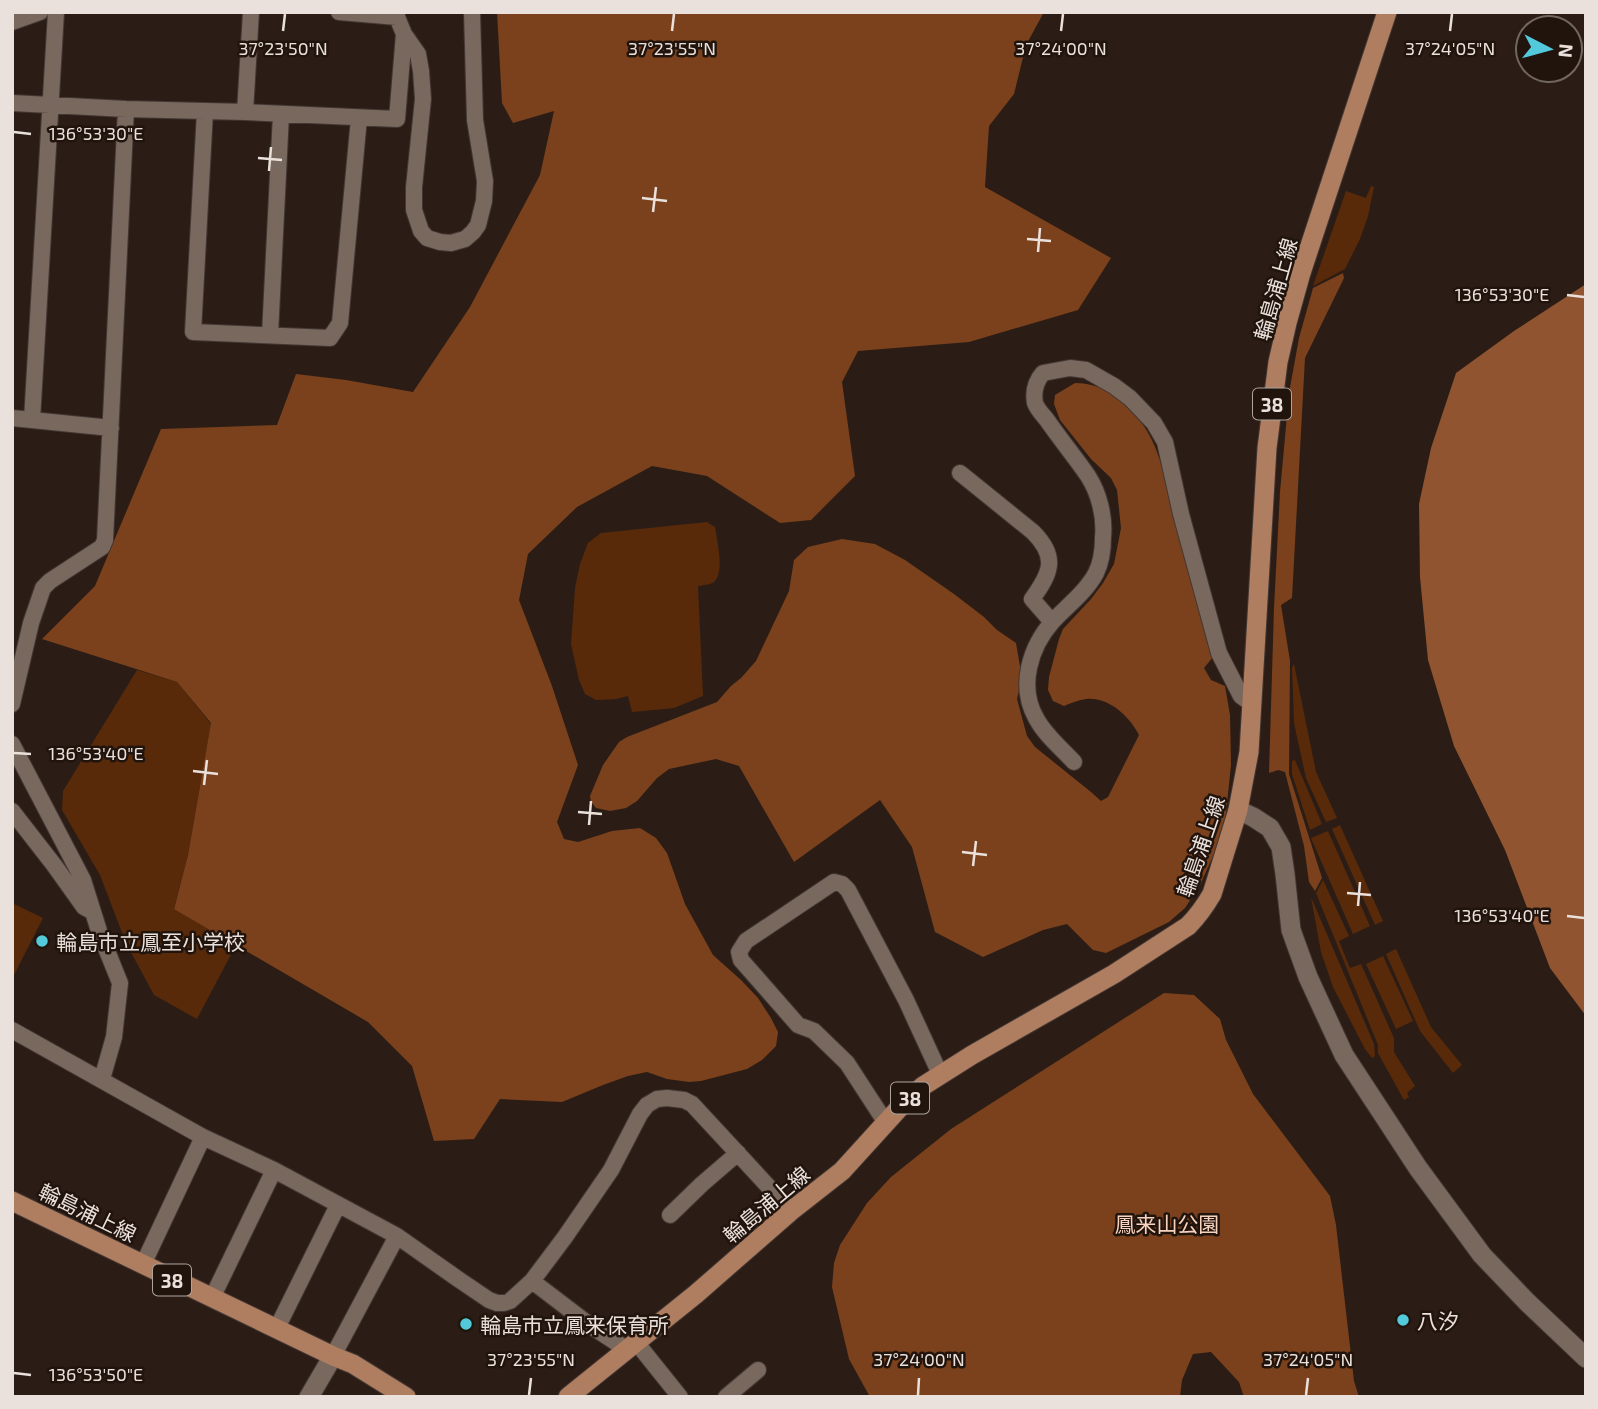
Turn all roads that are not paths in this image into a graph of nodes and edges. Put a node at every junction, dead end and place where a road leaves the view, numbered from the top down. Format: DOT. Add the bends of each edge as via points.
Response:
graph roads {
  1 [pos="40,12"];
  2 [pos="56,12"];
  3 [pos="251,12"];
  4 [pos="339,12"];
  5 [pos="472,12"];
  6 [pos="1387,12"];
  7 [pos="397,15"];
  8 [pos="12,22"];
  9 [pos="404,34"];
  10 [pos="12,103"];
  11 [pos="51,104"];
  12 [pos="126,109"];
  13 [pos="205,111"];
  14 [pos="245,111"];
  15 [pos="281,114"];
  16 [pos="359,118"];
  17 [pos="270,335"];
  18 [pos="12,418"];
  19 [pos="32,420"];
  20 [pos="111,428"];
  21 [pos="960,473"];
  22 [pos="1052,622"];
  23 [pos="12,704"];
  24 [pos="1252,704"];
  25 [pos="12,744"];
  26 [pos="1074,762"];
  27 [pos="1238,810"];
  28 [pos="12,811"];
  29 [pos="94,912"];
  30 [pos="12,1030"];
  31 [pos="940,1074"];
  32 [pos="102,1079"];
  33 [pos="886,1123"];
  34 [pos="203,1138"];
  35 [pos="738,1153"];
  36 [pos="274,1170"];
  37 [pos="12,1201"];
  38 [pos="338,1205"];
  39 [pos="791,1211"];
  40 [pos="670,1215"];
  41 [pos="397,1236"];
  42 [pos="140,1262"];
  43 [pos="532,1281"];
  44 [pos="212,1298"];
  45 [pos="277,1328"];
  46 [pos="631,1345"];
  47 [pos="333,1356"];
  48 [pos="1586,1358"];
  49 [pos="758,1370"];
  50 [pos="309,1397"];
  51 [pos="406,1397"];
  52 [pos="568,1397"];
  53 [pos="680,1397"];
  54 [pos="726,1397"];
  1 -- 8 [label="street"];
  2 -- 11 [label="street"];
  3 -- 14 [label="street"];
  4 -- 7 [label="street"];
  5 -- 9 [label="street" via="475,120 484,201 473,232 451,243 427,237 414,210 423,99 418,54"];
  6 -- 24 [label="main road, 輪島浦上線 / 38" via="1301,273 1278,362 1267,448"];
  7 -- 9 [label="street"];
  9 -- 16 [label="street" via="397,119"];
  10 -- 11 [label="street"];
  11 -- 12 [label="street"];
  11 -- 19 [label="street"];
  12 -- 13 [label="street"];
  12 -- 20 [label="street"];
  13 -- 14 [label="street"];
  13 -- 17 [label="street" via="193,332"];
  14 -- 15 [label="street"];
  15 -- 16 [label="street"];
  15 -- 17 [label="street"];
  16 -- 17 [label="street" via="341,323 330,338"];
  18 -- 19 [label="street"];
  19 -- 20 [label="street"];
  20 -- 23 [label="street" via="105,541 43,588"];
  21 -- 22 [label="street" via="1043,541 1050,567 1032,599"];
  22 -- 24 [label="street" via="1095,574 1104,535 1103,516 1090,478 1035,404 1035,386 1043,373 1070,368 1086,370 1114,386 1137,404 1165,442 1219,653 1241,696"];
  22 -- 26 [label="street" via="1032,655 1026,691 1042,729"];
  24 -- 27 [label="main road, 輪島浦上線 / 38" via="1250,752"];
  25 -- 29 [label="street" via="83,880"];
  27 -- 31 [label="main road, 輪島浦上線 / 38" via="1212,894 1196,918 1114,974"];
  27 -- 48 [label="street" via="1270,828 1281,847 1291,930 1344,1055 1482,1255"];
  28 -- 29 [label="street" via="84,907"];
  29 -- 32 [label="street" via="120,983 114,1037"];
  30 -- 32 [label="street"];
  31 -- 33 [label="main road, 輪島浦上線 / 38"];
  31 -- 33 [label="street" via="842,884 834,882 746,941 739,952 741,960 797,1025 814,1031 847,1063"];
  32 -- 34 [label="street"];
  33 -- 39 [label="main road, 輪島浦上線 / 38" via="842,1171"];
  34 -- 36 [label="street"];
  34 -- 42 [label="street" via="147,1256"];
  35 -- 39 [label="street"];
  35 -- 40 [label="street"];
  35 -- 43 [label="street" via="692,1104 662,1098 647,1105 611,1170"];
  36 -- 38 [label="street"];
  36 -- 44 [label="street"];
  37 -- 42 [label="main road, 輪島浦上線 / 38"];
  38 -- 41 [label="street"];
  38 -- 45 [label="street"];
  39 -- 46 [label="main road, 輪島浦上線 / 38"];
  41 -- 43 [label="street" via="497,1303 510,1301"];
  41 -- 47 [label="street"];
  42 -- 44 [label="main road, 輪島浦上線 / 38"];
  43 -- 46 [label="street" via="591,1326"];
  44 -- 45 [label="main road, 輪島浦上線 / 38"];
  45 -- 47 [label="main road, 輪島浦上線 / 38"];
  46 -- 52 [label="main road, 輪島浦上線 / 38"];
  46 -- 53 [label="street"];
  47 -- 50 [label="street"];
  47 -- 51 [label="main road, 輪島浦上線 / 38"];
  49 -- 54 [label="street"];
}
